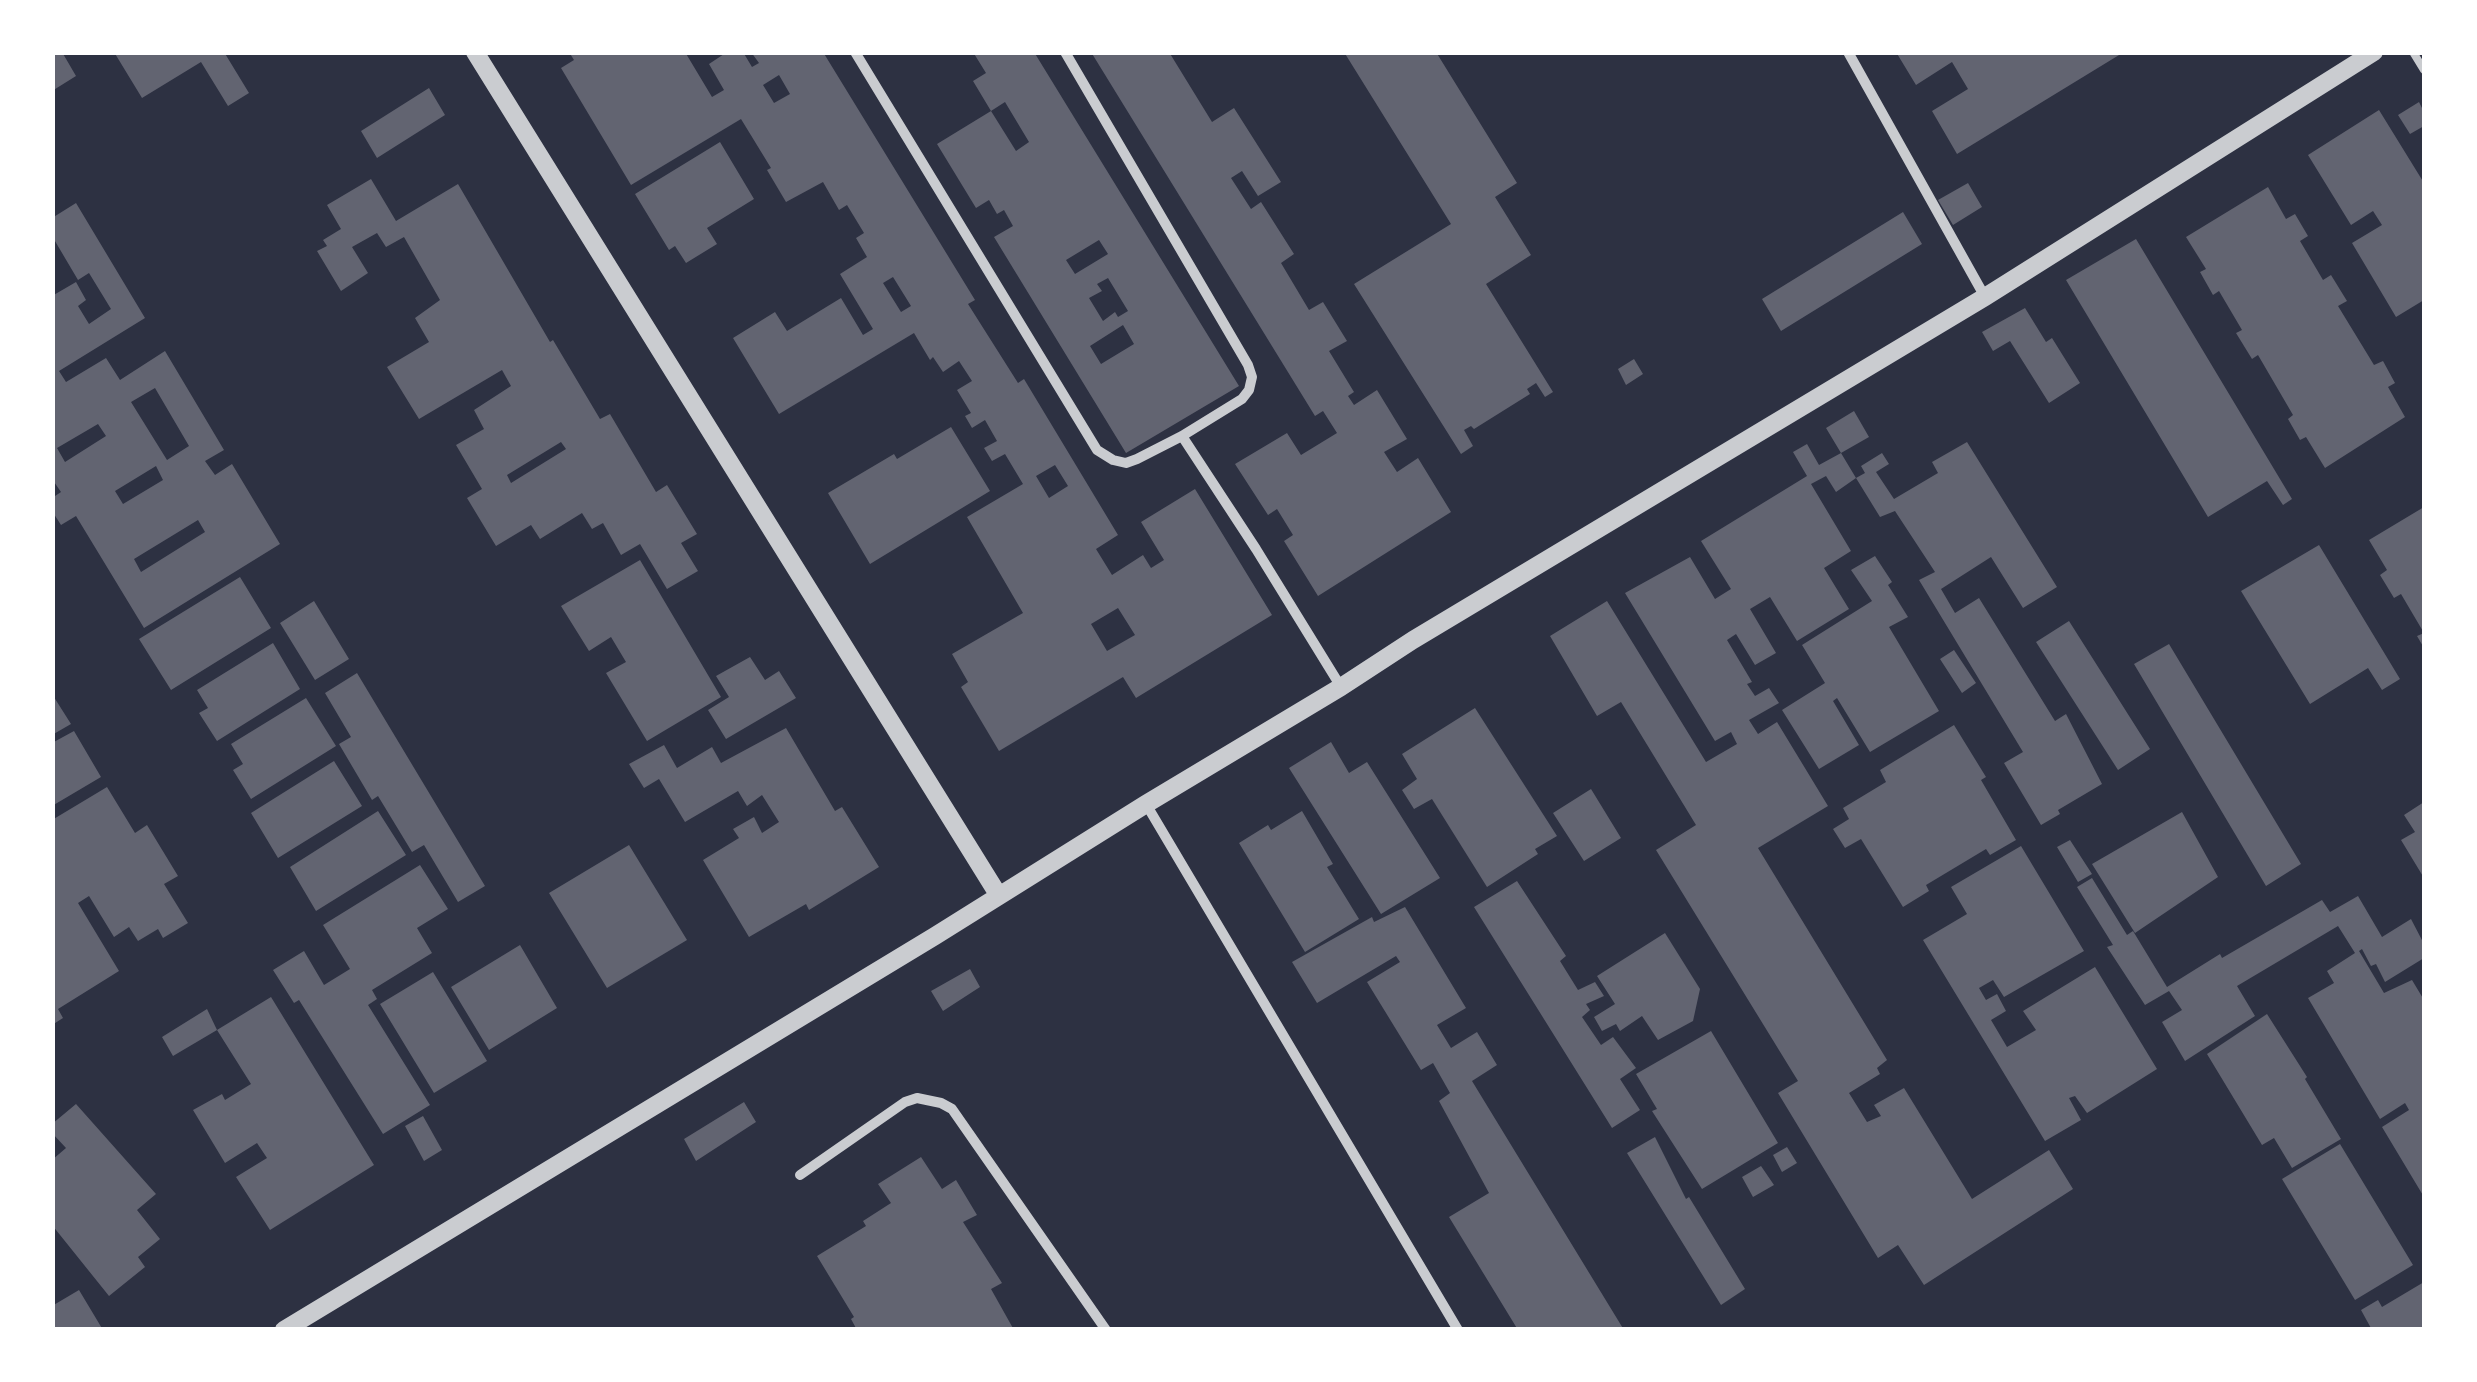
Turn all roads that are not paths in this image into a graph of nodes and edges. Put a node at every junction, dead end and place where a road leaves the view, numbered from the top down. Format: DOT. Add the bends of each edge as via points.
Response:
graph roads {
  1 [pos="475,52"];
  2 [pos="855,52"];
  3 [pos="1066,52"];
  4 [pos="2374,52"];
  5 [pos="2413,52"];
  6 [pos="1849,53"];
  7 [pos="2424,70"];
  8 [pos="1985,296"];
  9 [pos="1182,436"];
  10 [pos="1341,687"];
  11 [pos="1146,804"];
  12 [pos="1000,896"];
  13 [pos="800,1175"];
  14 [pos="284,1330"];
  15 [pos="1106,1330"];
  16 [pos="1458,1330"];
  1 -- 12 [label="street"];
  2 -- 9 [label="street" via="1096,450 1126,463"];
  3 -- 9 [label="street" via="1252,377 1242,399"];
  4 -- 8 [label="street"];
  5 -- 7 [label="lane"];
  6 -- 8 [label="street"];
  8 -- 10 [label="street"];
  9 -- 10 [label="street"];
  10 -- 11 [label="street"];
  11 -- 12 [label="street"];
  11 -- 16 [label="street"];
  12 -- 14 [label="street"];
  13 -- 15 [label="street" via="905,1102 941,1102"];
}
